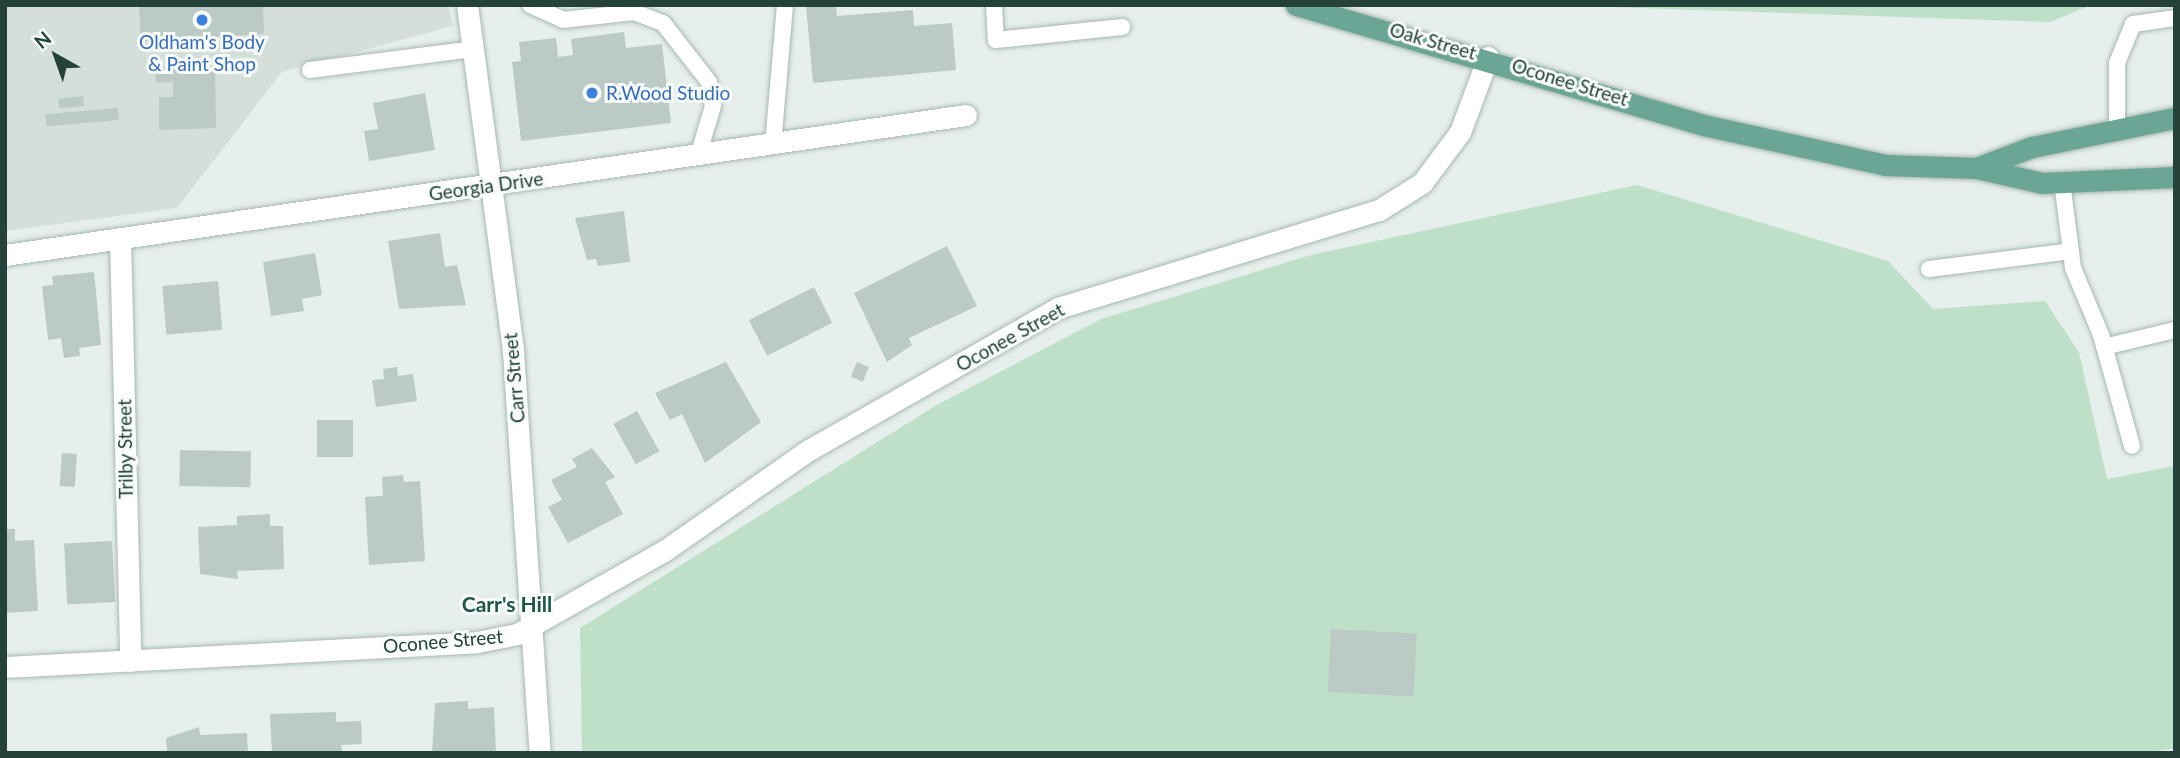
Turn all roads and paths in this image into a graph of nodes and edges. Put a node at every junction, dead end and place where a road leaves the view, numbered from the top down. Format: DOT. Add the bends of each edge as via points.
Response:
graph roads {
  1 [pos="467,5"];
  2 [pos="530,5"];
  3 [pos="785,5"];
  4 [pos="994,5"];
  5 [pos="1296,5"];
  6 [pos="2175,18"];
  7 [pos="1122,27"];
  8 [pos="473,49"];
  9 [pos="1488,57"];
  10 [pos="310,70"];
  11 [pos="966,115"];
  12 [pos="2175,118"];
  13 [pos="2117,128"];
  14 [pos="773,145"];
  15 [pos="698,156"];
  16 [pos="1976,168"];
  17 [pos="2175,177"];
  18 [pos="2062,182"];
  19 [pos="491,186"];
  20 [pos="120,238"];
  21 [pos="2071,251"];
  22 [pos="5,255"];
  23 [pos="1929,269"];
  24 [pos="2175,330"];
  25 [pos="2104,346"];
  26 [pos="2132,446"];
  27 [pos="535,623"];
  28 [pos="130,661"];
  29 [pos="5,667"];
  30 [pos="540,753"];
  1 -- 8 [label="street, Carr Street"];
  2 -- 15 [label="lane" via="563,20 634,12 663,23 709,82 713,106"];
  3 -- 14 [label="lane"];
  4 -- 7 [label="lane" via="996,40"];
  5 -- 9 [label="main road, Oak Street"];
  6 -- 13 [label="lane" via="2133,24 2117,63"];
  8 -- 10 [label="lane"];
  8 -- 19 [label="street, Carr Street"];
  9 -- 16 [label="main road, Oconee Street" via="1707,126 1885,165"];
  9 -- 27 [label="street, Oconee Street" via="1460,132 1422,183 1378,210 1058,309 809,450 664,551"];
  11 -- 14 [label="street, Georgia Drive"];
  12 -- 13 [label="main road, Oconee Street"];
  13 -- 16 [label="main road, Oconee Street"];
  14 -- 15 [label="street, Georgia Drive"];
  15 -- 19 [label="street, Georgia Drive"];
  16 -- 18 [label="main road, Oconee Street"];
  17 -- 18 [label="main road, Oconee Street"];
  18 -- 21 [label="lane"];
  19 -- 20 [label="street, Georgia Drive"];
  19 -- 27 [label="street, Carr Street" via="513,351"];
  20 -- 22 [label="street, Georgia Drive"];
  20 -- 28 [label="street, Trilby Street"];
  21 -- 23 [label="lane"];
  21 -- 25 [label="lane"];
  24 -- 25 [label="lane"];
  25 -- 26 [label="lane"];
  27 -- 28 [label="street, Oconee Street" via="477,642"];
  27 -- 30 [label="street, Carr Street"];
  28 -- 29 [label="street, Oconee Street"];
}
